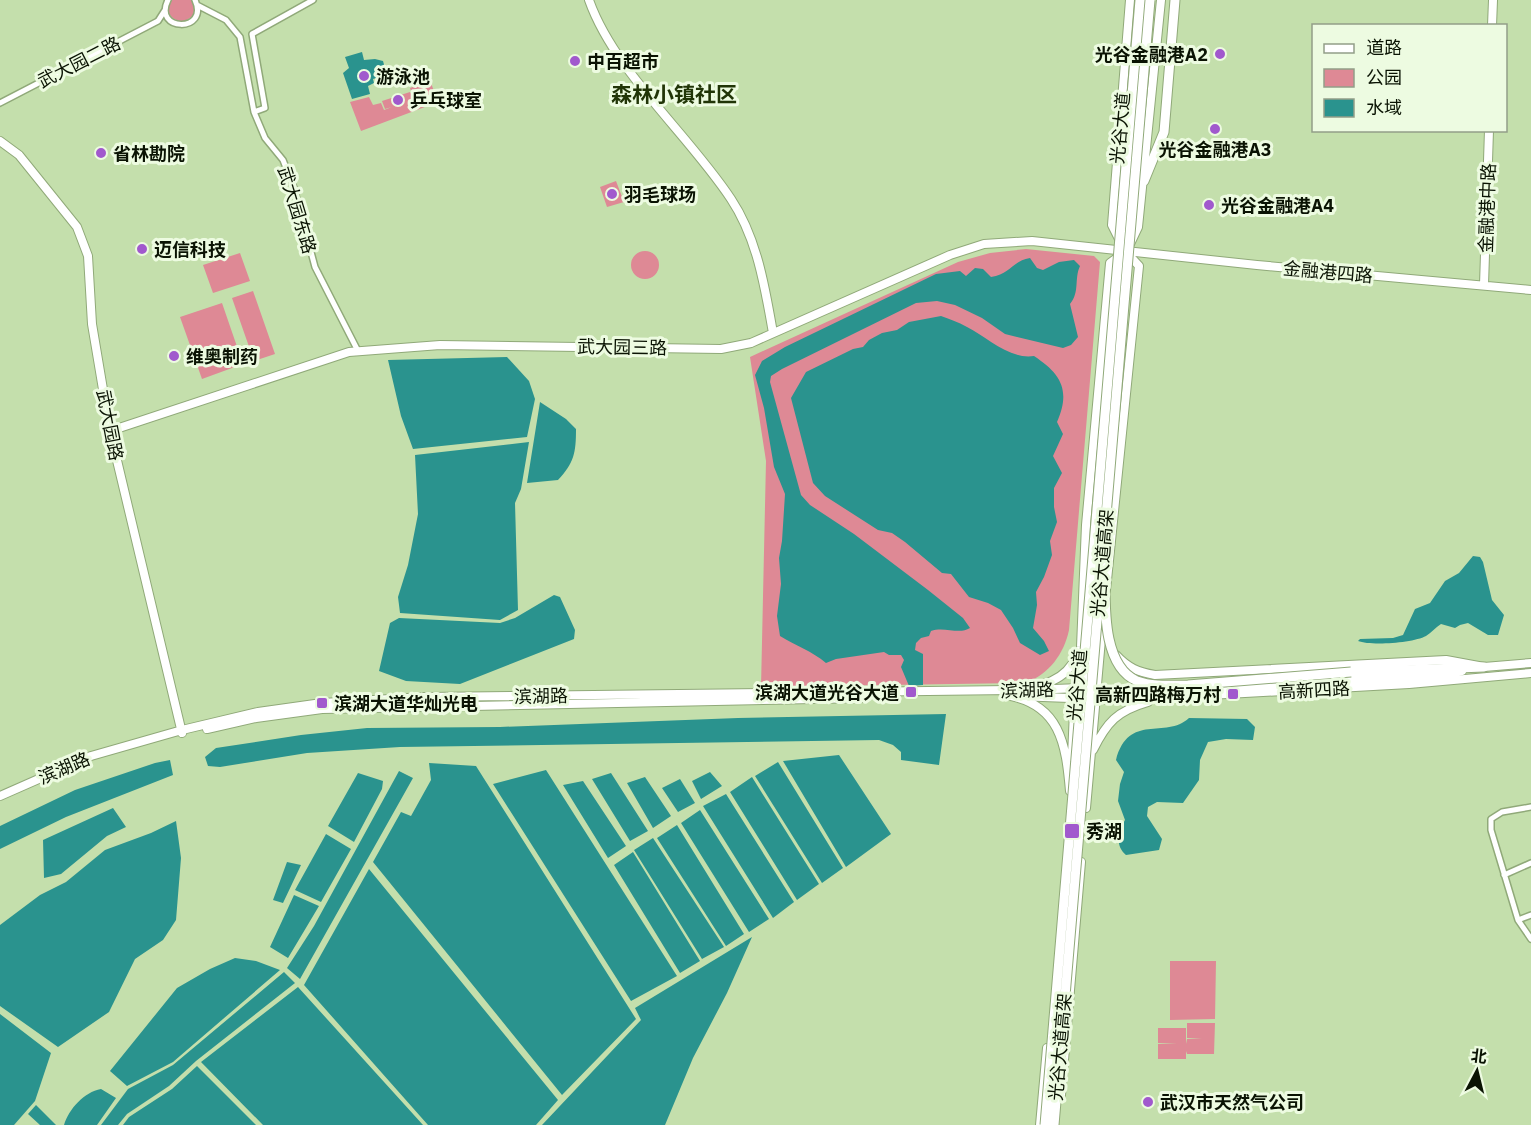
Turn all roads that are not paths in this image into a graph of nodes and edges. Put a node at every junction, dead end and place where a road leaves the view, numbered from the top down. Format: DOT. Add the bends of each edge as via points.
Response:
graph roads {
  1 [pos="168,0"];
  2 [pos="312,0"];
  3 [pos="588,0"];
  4 [pos="1130,0"];
  5 [pos="1140,0"];
  6 [pos="1150,0"];
  7 [pos="1161,0"];
  8 [pos="1175,0"];
  9 [pos="1493,0"];
  10 [pos="196,2"];
  11 [pos="165,10"];
  12 [pos="208,11"];
  13 [pos="194,20"];
  14 [pos="158,21"];
  15 [pos="174,23"];
  16 [pos="1492,24"];
  17 [pos="0,103"];
  18 [pos="254,112"];
  19 [pos="1489,132"];
  20 [pos="0,141"];
  21 [pos="1144,181"];
  22 [pos="1126,252"];
  23 [pos="1484,285"];
  24 [pos="1531,290"];
  25 [pos="773,333"];
  26 [pos="358,351"];
  27 [pos="110,431"];
  28 [pos="1105,529"];
  29 [pos="1105,605"];
  30 [pos="1081,646"];
  31 [pos="1531,663"];
  32 [pos="1484,667"];
  33 [pos="1531,673"];
  34 [pos="1075,688"];
  35 [pos="1006,693"];
  36 [pos="1096,695"];
  37 [pos="1162,698"];
  38 [pos="1075,699"];
  39 [pos="182,732"];
  40 [pos="1090,771"];
  41 [pos="1070,791"];
  42 [pos="0,796"];
  43 [pos="0,802"];
  44 [pos="1531,807"];
  45 [pos="1531,863"];
  46 [pos="1504,875"];
  47 [pos="1531,915"];
  48 [pos="1518,920"];
  49 [pos="1531,939"];
  50 [pos="1040,1125"];
  51 [pos="1045,1125"];
  52 [pos="1054,1125"];
  53 [pos="1058,1125"];
  1 -- 11 [label="street"];
  2 -- 18 [label="street" via="252,34 265,108"];
  3 -- 25 [label="street" via="623,62 732,200 757,257"];
  4 -- 22 [label="main road, 光谷大道" via="1112,225"];
  5 -- 51 [label="highway, 光谷大道高架, bridge"];
  6 -- 28 [label="highway, 光谷大道高架, bridge"];
  7 -- 21 [label="main road, 光谷大道"];
  8 -- 21 [label="highway" via="1164,132"];
  9 -- 16 [label="street"];
  10 -- 12 [label="street, 武大园东路"];
  10 -- 13 [label="street"];
  11 -- 14 [label="street"];
  11 -- 15 [label="street"];
  12 -- 13 [label="street"];
  12 -- 18 [label="street, 武大园东路" via="226,20 240,37"];
  13 -- 15 [label="street" via="184,25"];
  14 -- 15 [label="street"];
  14 -- 17 [label="street, 武大园二路"];
  18 -- 26 [label="street, 武大园东路" via="265,138 283,160 315,267"];
  19 -- 23 [label="street, 金融港中路"];
  20 -- 27 [label="street, 武大园路" via="20,155 81,236 88,255 92,324"];
  21 -- 22 [label="main road, 光谷大道" via="1138,227"];
  22 -- 23 [label="street, 金融港四路"];
  22 -- 25 [label="street, 武大园三路" via="1032,241 984,244 950,255"];
  22 -- 29 [label="main road, 光谷大道" via="1139,266"];
  22 -- 30 [label="main road, 光谷大道" via="1110,264 1086,525"];
  23 -- 24 [label="street, 金融港四路"];
  25 -- 26 [label="street, 武大园三路" via="751,343 721,349 440,345"];
  26 -- 27 [label="street, 武大园三路" via="328,357"];
  27 -- 39 [label="street, 武大园路"];
  28 -- 32 [label="highway, bridge" via="1110,647 1125,672 1137,680 1178,685"];
  28 -- 52 [label="highway, 光谷大道高架, bridge"];
  29 -- 32 [label="main road, 高新四路" via="1106,629 1116,655 1126,666 1155,675 1446,660"];
  29 -- 36 [label="main road, 光谷大道"];
  30 -- 34 [label="main road, 光谷大道"];
  30 -- 35 [label="main road" via="1064,675 1048,684"];
  31 -- 32 [label="main road, 高新四路"];
  32 -- 36 [label="main road, 高新四路" via="1432,675"];
  33 -- 37 [label="main road, 高新四路"];
  34 -- 35 [label="street, 滨湖路"];
  34 -- 36 [label="street, 滨湖路"];
  34 -- 38 [label="main road, 光谷大道"];
  35 -- 38 [label="street, 滨湖路"];
  35 -- 39 [label="street, 滨湖路" via="322,709"];
  35 -- 41 [label="main road" via="1033,703 1059,729"];
  36 -- 37 [label="main road, 高新四路" via="1119,700"];
  36 -- 38 [label="street, 滨湖路"];
  36 -- 40 [label="main road, 光谷大道"];
  37 -- 40 [label="main road" via="1122,711 1109,722 1093,750"];
  38 -- 41 [label="main road, 光谷大道"];
  39 -- 42 [label="street, 滨湖路" via="91,756"];
  39 -- 43 [label="street, 滨湖路" via="93,761"];
  40 -- 53 [label="main road, 光谷大道"];
  41 -- 50 [label="main road, 光谷大道"];
  44 -- 46 [label="street" via="1502,812 1491,819"];
  45 -- 46 [label="street"];
  46 -- 48 [label="street"];
  47 -- 48 [label="street"];
  48 -- 49 [label="street"];
}
